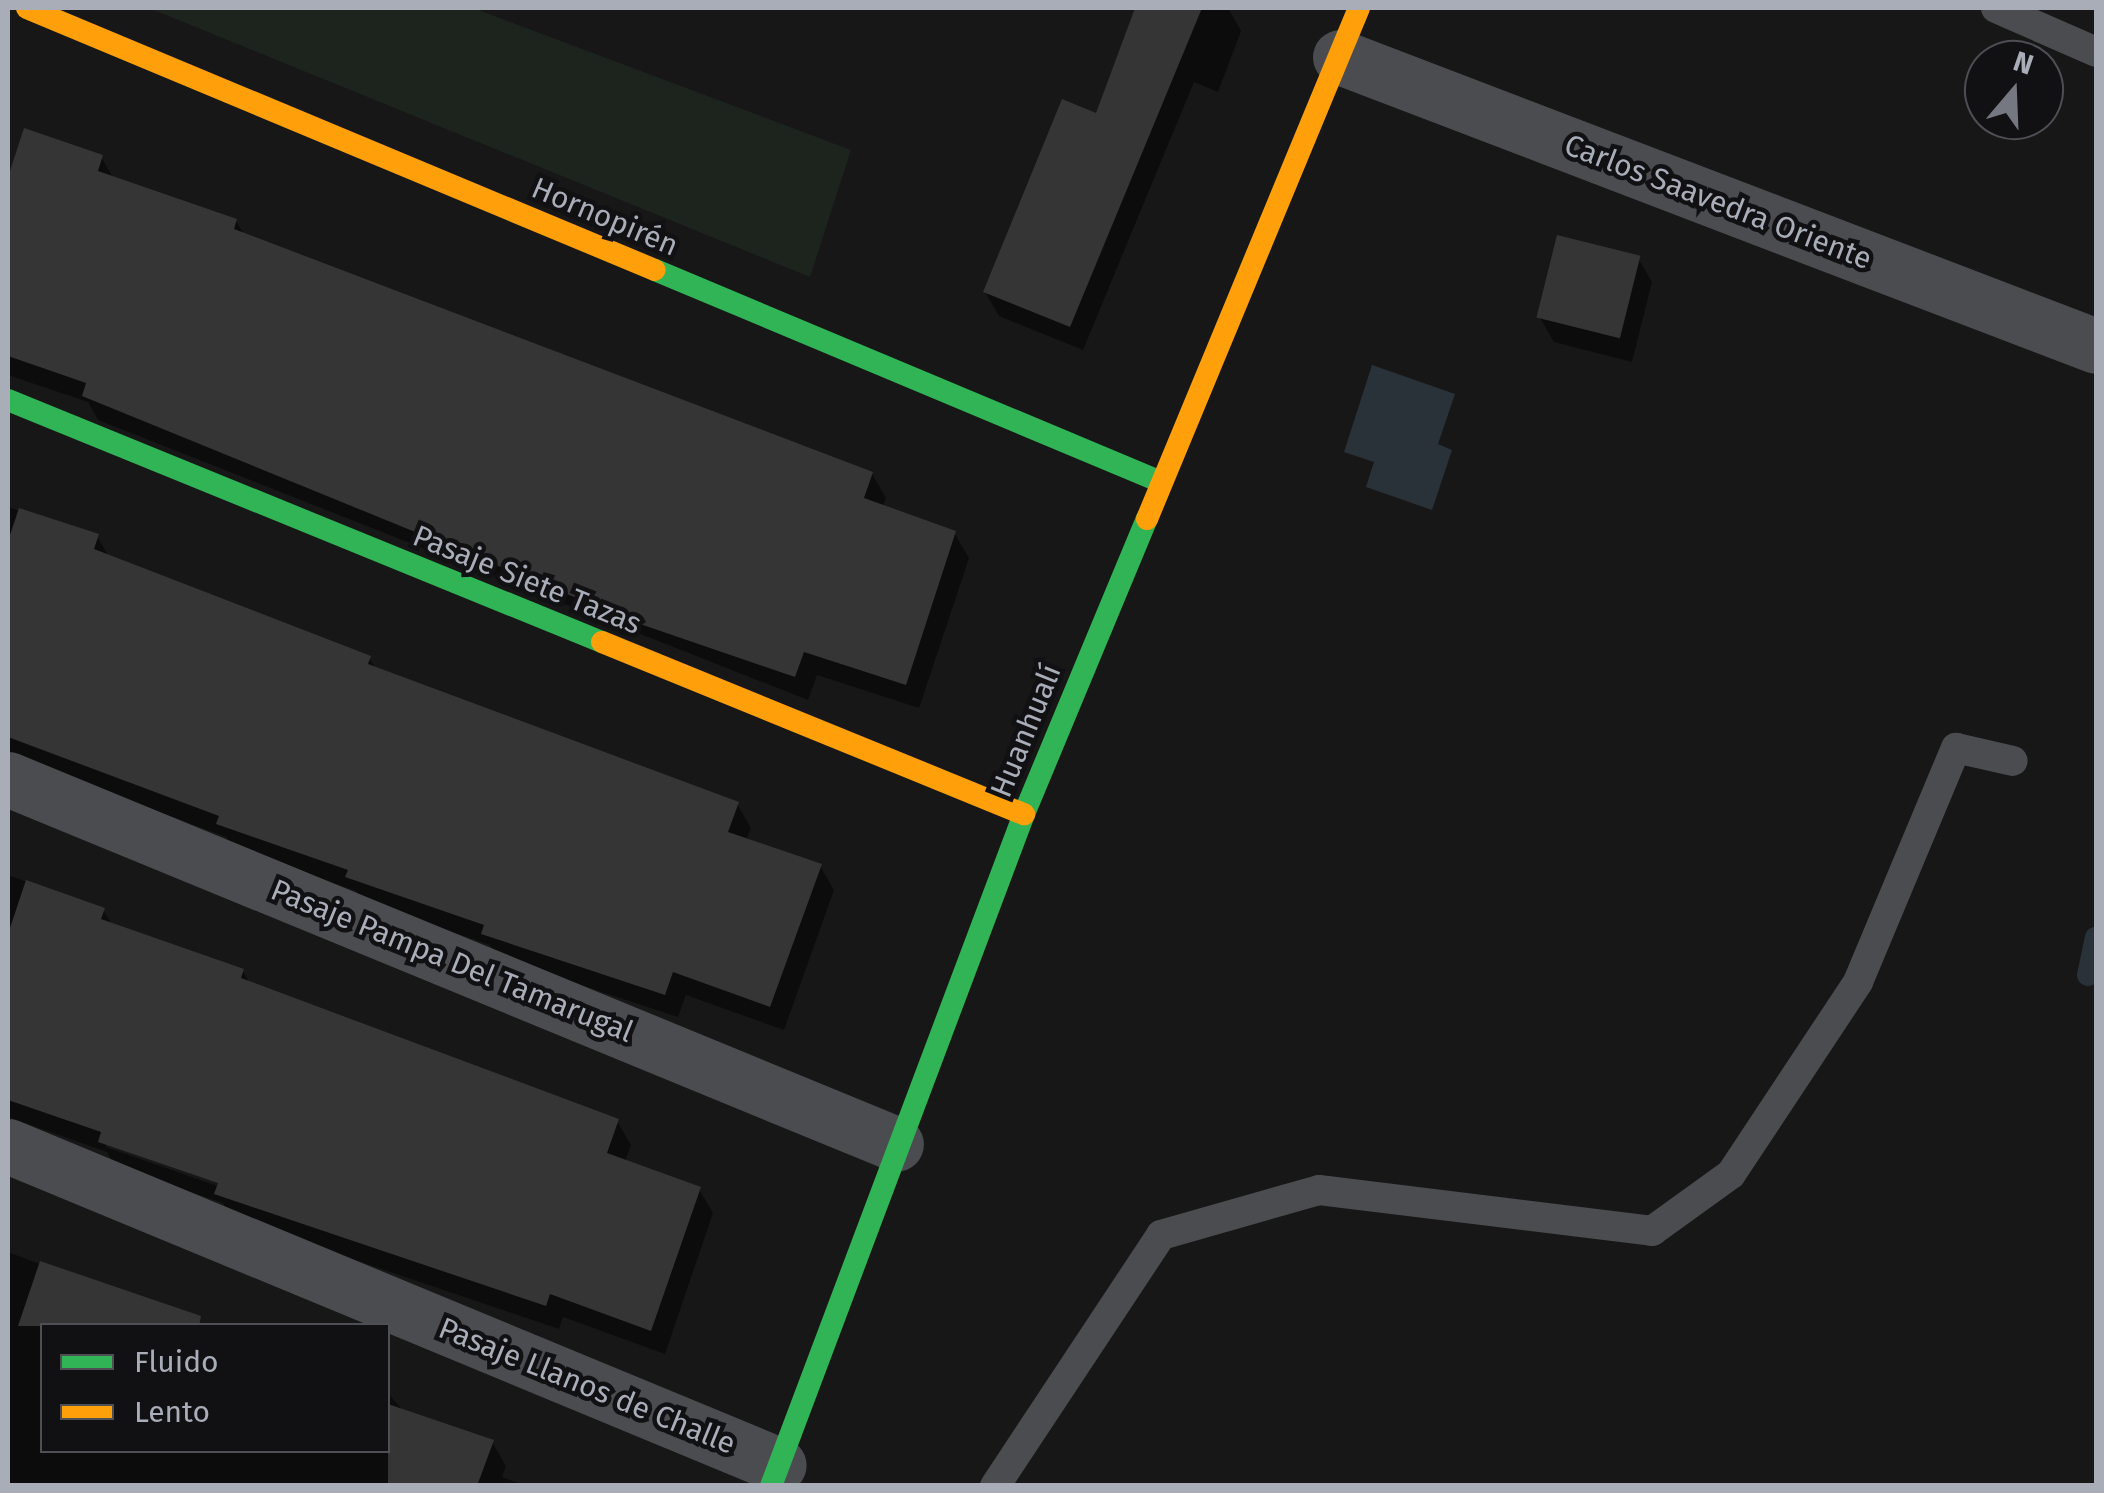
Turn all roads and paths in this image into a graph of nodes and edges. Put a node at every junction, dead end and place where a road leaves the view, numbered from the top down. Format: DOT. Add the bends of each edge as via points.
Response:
graph roads {
  1 [pos="27,8"];
  2 [pos="1996,8"];
  3 [pos="1349,32"];
  4 [pos="2096,52"];
  5 [pos="2096,346"];
  6 [pos="8,400"];
  7 [pos="1160,482"];
  8 [pos="2013,761"];
  9 [pos="8,779"];
  10 [pos="1024,814"];
  11 [pos="896,1144"];
  12 [pos="8,1146"];
  13 [pos="775,1475"];
  14 [pos="996,1486"];
  1 -- 7 [label="street, Hornopirén"];
  2 -- 4 [label="lane"];
  3 -- 5 [label="street, Carlos Saavedra Oriente"];
  3 -- 7 [label="street, Huanhualí"];
  6 -- 10 [label="street, Pasaje Siete Tazas"];
  7 -- 10 [label="street, Huanhualí"];
  8 -- 14 [label="lane" via="1956,748 1858,982 1731,1174 1652,1231 1318,1190 1161,1235"];
  9 -- 11 [label="street, Pasaje Pampa Del Tamarugal"];
  10 -- 11 [label="street, Huanhualí"];
  11 -- 13 [label="street, Huanhualí"];
  12 -- 13 [label="street, Pasaje Llanos de Challe"];
}
